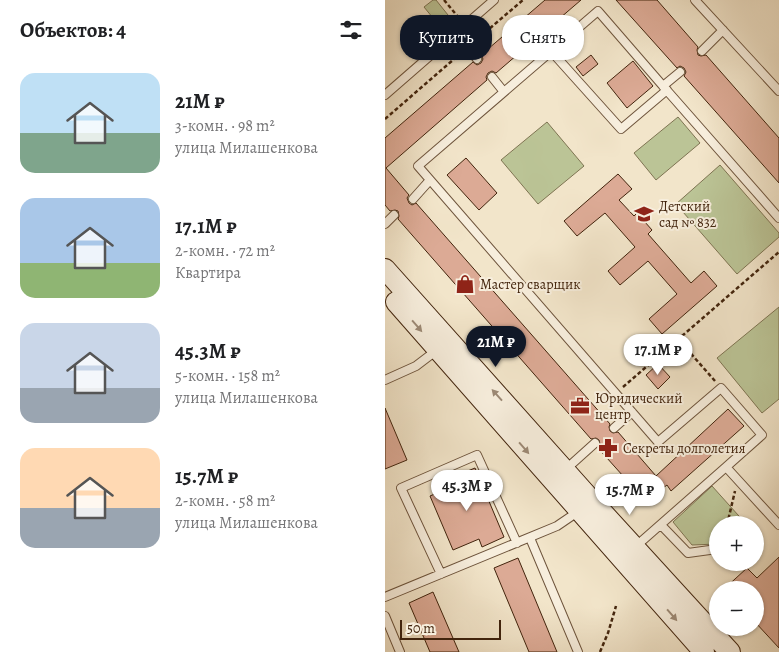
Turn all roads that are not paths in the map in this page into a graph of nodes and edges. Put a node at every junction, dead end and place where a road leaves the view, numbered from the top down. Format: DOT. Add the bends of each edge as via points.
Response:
graph roads {
  1 [pos="494,0"];
  2 [pos="695,0"];
  3 [pos="477,15"];
  4 [pos="584,23"];
  5 [pos="723,30"];
  6 [pos="702,50"];
  7 [pos="425,60"];
  8 [pos="541,60"];
  9 [pos="559,60"];
  10 [pos="680,72"];
  11 [pos="492,77"];
  12 [pos="665,88"];
  13 [pos="504,92"];
  14 [pos="779,92"];
  15 [pos="385,95"];
  16 [pos="430,180"];
  17 [pos="413,199"];
  18 [pos="394,215"];
  19 [pos="779,218"];
  20 [pos="385,224"];
  21 [pos="385,268"];
  22 [pos="385,289"];
  23 [pos="437,350"];
  24 [pos="385,380"];
  25 [pos="632,412"];
  26 [pos="614,428"];
  27 [pos="595,444"];
  28 [pos="726,466"];
  29 [pos="565,470"];
  30 [pos="580,511"];
  31 [pos="661,525"];
  32 [pos="779,525"];
  33 [pos="530,538"];
  34 [pos="517,543"];
  35 [pos="635,547"];
  36 [pos="709,550"];
  37 [pos="441,574"];
  38 [pos="385,598"];
  39 [pos="385,616"];
  40 [pos="701,651"];
  41 [pos="401,652"];
  42 [pos="578,652"];
  43 [pos="730,652"];
  1 -- 3 [label="lane"];
  2 -- 5 [label="lane"];
  4 -- 12 [label="lane" via="598,11"];
  5 -- 6 [label="lane"];
  5 -- 14 [label="lane"];
  7 -- 15 [label="lane"];
  8 -- 13 [label="lane"];
  9 -- 12 [label="lane" via="621,129"];
  10 -- 12 [label="lane"];
  11 -- 13 [label="lane"];
  12 -- 19 [label="lane"];
  13 -- 16 [label="lane" via="418,166"];
  16 -- 17 [label="lane"];
  16 -- 25 [label="lane"];
  18 -- 20 [label="lane"];
  29 -- 21 [label="main road, one-way"];
  22 -- 23 [label="main road, one-way"];
  23 -- 24 [label="lane" via="416,366"];
  23 -- 30 [label="main road, one-way"];
  25 -- 26 [label="lane"];
  25 -- 28 [label="lane" via="658,442 721,388 762,435"];
  27 -- 29 [label="lane"];
  28 -- 31 [label="lane"];
  28 -- 32 [label="lane"];
  29 -- 35 [label="main road"];
  30 -- 33 [label="lane"];
  30 -- 40 [label="main road, one-way"];
  31 -- 35 [label="lane"];
  31 -- 36 [label="lane" via="688,553"];
  33 -- 34 [label="lane"];
  33 -- 42 [label="lane"];
  34 -- 37 [label="lane"];
  34 -- 37 [label="lane" via="477,455 401,488"];
  35 -- 43 [label="main road"];
  37 -- 38 [label="lane"];
  39 -- 41 [label="lane"];
}
